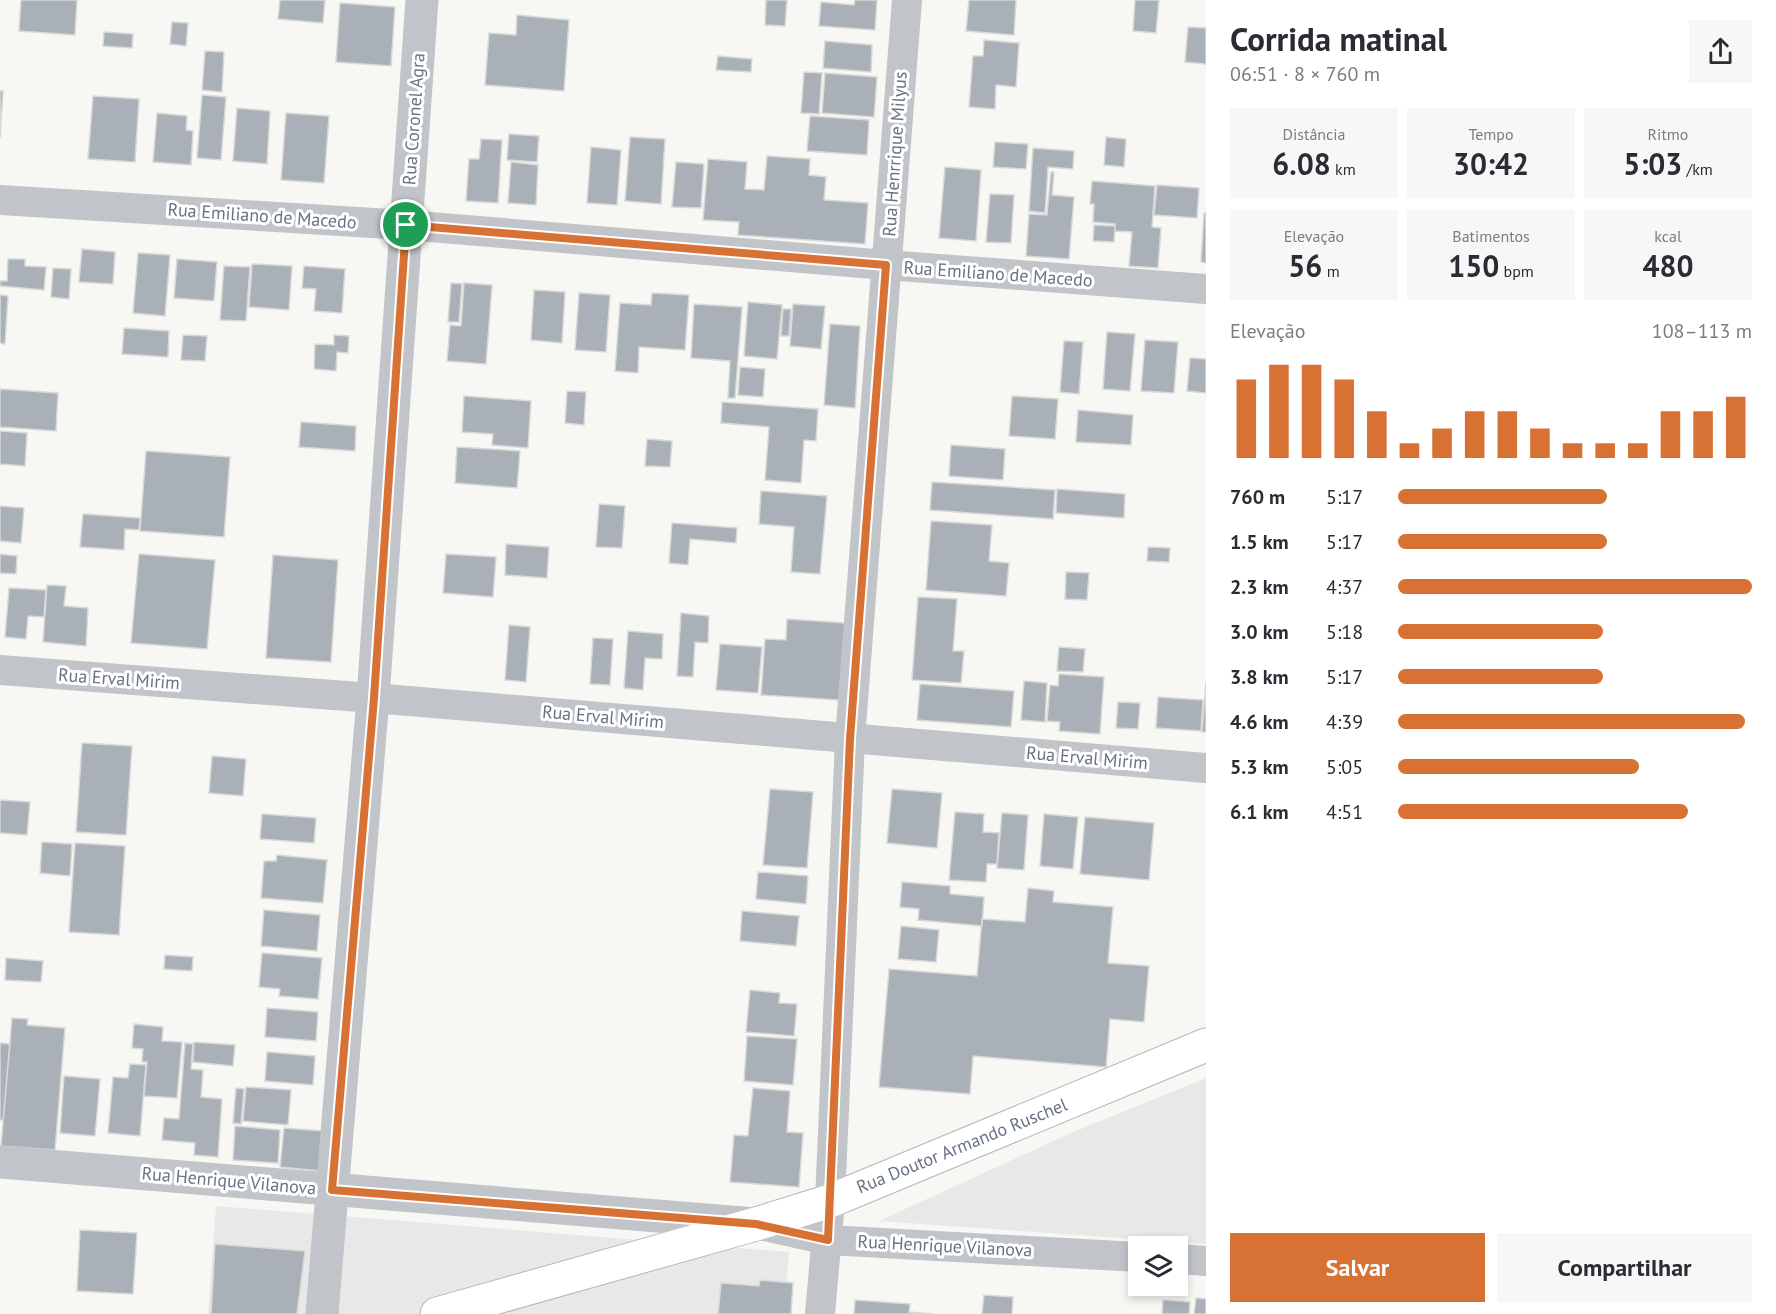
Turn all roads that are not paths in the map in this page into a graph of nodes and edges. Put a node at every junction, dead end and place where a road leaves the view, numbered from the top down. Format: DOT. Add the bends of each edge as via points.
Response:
graph roads {
  1 [pos="422,0"];
  2 [pos="907,0"];
  3 [pos="0,200"];
  4 [pos="406,225"];
  5 [pos="886,265"];
  6 [pos="1206,289"];
  7 [pos="0,670"];
  8 [pos="374,698"];
  9 [pos="850,739"];
  10 [pos="1206,768"];
  11 [pos="1206,1045"];
  12 [pos="0,1162"];
  13 [pos="332,1190"];
  14 [pos="830,1201"];
  15 [pos="756,1224"];
  16 [pos="828,1240"];
  17 [pos="1128,1256"];
  18 [pos="1188,1260"];
  19 [pos="1206,1261"];
  20 [pos="322,1314"];
  21 [pos="437,1314"];
  22 [pos="820,1314"];
  1 -- 4 [label="street, Rua Coronel Agra"];
  2 -- 5 [label="street, Rua Henrrique Milyus"];
  3 -- 4 [label="street, Rua Emiliano de Macedo"];
  4 -- 5 [label="street, Rua Emiliano de Macedo"];
  4 -- 8 [label="street, Rua Coronel Agra"];
  5 -- 6 [label="street, Rua Emiliano de Macedo"];
  5 -- 9 [label="street, Rua Henrrique Milyus"];
  7 -- 8 [label="street, Rua Erval Mirim"];
  8 -- 9 [label="street, Rua Erval Mirim"];
  8 -- 13 [label="street, Rua Coronel Agra"];
  9 -- 10 [label="street, Rua Erval Mirim"];
  9 -- 14 [label="street, Rua Henrrique Milyus"];
  11 -- 14 [label="main road, Rua Doutor Armando Ruschel"];
  12 -- 13 [label="street, Rua Henrique Vilanova"];
  13 -- 15 [label="street, Rua Henrique Vilanova"];
  13 -- 20 [label="street, Rua Coronel Agra"];
  14 -- 15 [label="main road, Rua Doutor Armando Ruschel"];
  14 -- 16 [label="street, Rua Henrrique Milyus"];
  15 -- 16 [label="street, Rua Henrique Vilanova"];
  15 -- 21 [label="main road, Rua Doutor Armando Ruschel"];
  16 -- 17 [label="street, Rua Henrique Vilanova"];
  16 -- 22 [label="street, Rua Henrrique Milyus"];
  18 -- 19 [label="street"];
}
